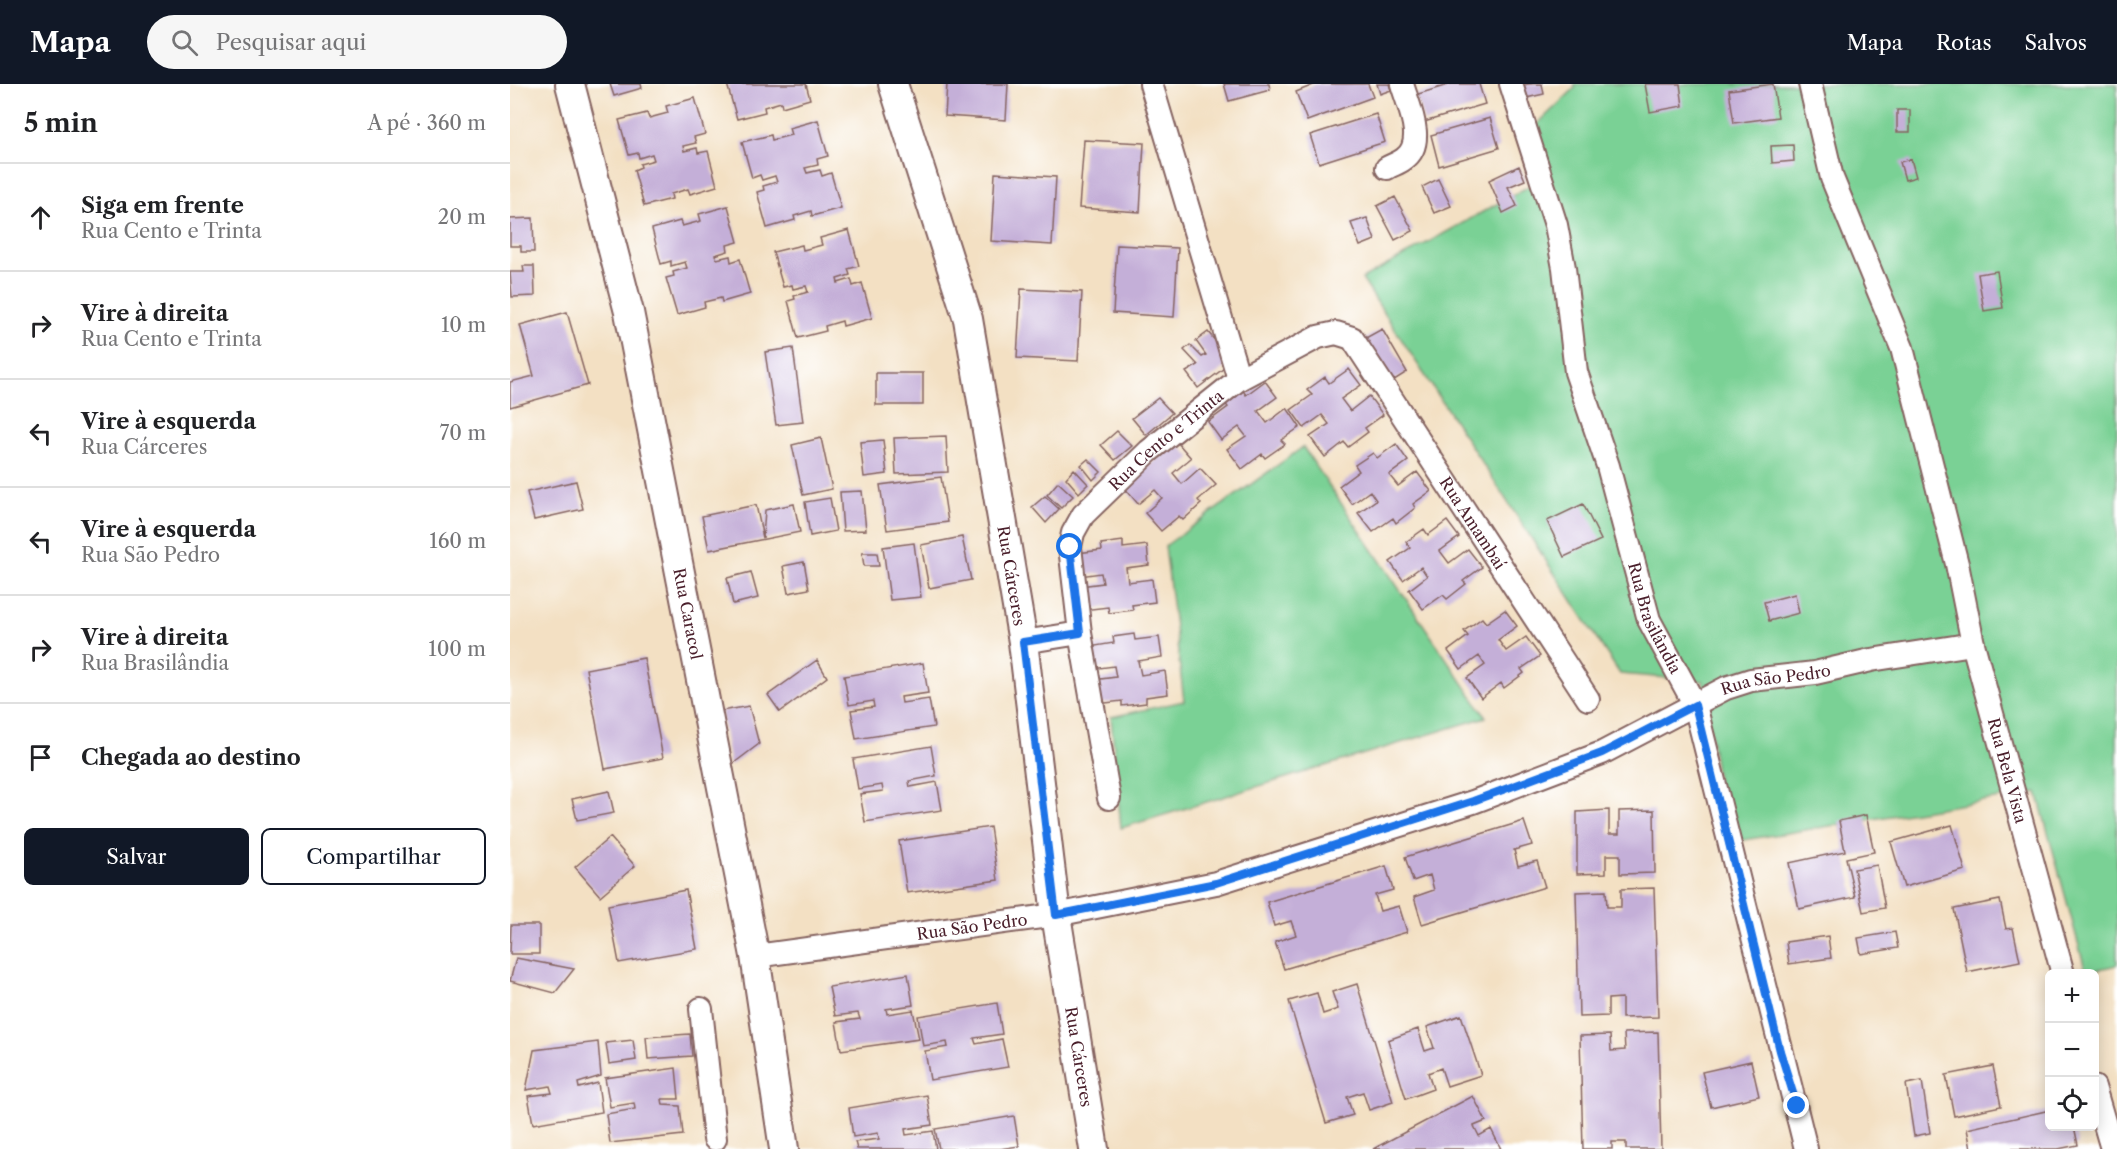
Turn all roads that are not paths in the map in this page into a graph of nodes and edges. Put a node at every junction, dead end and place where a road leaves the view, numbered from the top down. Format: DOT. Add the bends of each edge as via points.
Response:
graph roads {
  1 [pos="570,84"];
  2 [pos="893,84"];
  3 [pos="1151,84"];
  4 [pos="1402,84"];
  5 [pos="1511,84"];
  6 [pos="1810,84"];
  7 [pos="1387,168"];
  8 [pos="1359,348"];
  9 [pos="1239,379"];
  10 [pos="1080,633"];
  11 [pos="1023,642"];
  12 [pos="1973,644"];
  13 [pos="1588,699"];
  14 [pos="1695,705"];
  15 [pos="1109,798"];
  16 [pos="1056,915"];
  17 [pos="755,956"];
  18 [pos="2062,969"];
  19 [pos="701,1009"];
  20 [pos="2099,1104"];
  21 [pos="715,1138"];
  22 [pos="784,1149"];
  23 [pos="1094,1149"];
  24 [pos="1806,1149"];
  25 [pos="2112,1149"];
  1 -- 17 [label="street, Rua Caracol" via="629,312"];
  2 -- 11 [label="street, Rua Cárceres" via="968,318"];
  3 -- 9 [label="street"];
  4 -- 7 [label="street" via="1415,137 1405,159"];
  5 -- 14 [label="street, Rua Brasilândia" via="1556,225 1576,372 1608,466 1649,620"];
  6 -- 12 [label="street, Rua Bela Vista" via="1832,178 1902,348 1957,564"];
  8 -- 9 [label="street, Rua Cento e Trinta" via="1352,338 1336,333 1318,337"];
  8 -- 13 [label="street, Rua Amambaí"];
  9 -- 10 [label="street, Rua Cento e Trinta" via="1149,451 1083,515 1070,547"];
  10 -- 11 [label="street"];
  10 -- 15 [label="street, Rua Cento e Trinta"];
  11 -- 16 [label="street, Rua Cárceres"];
  12 -- 14 [label="street, Rua São Pedro" via="1815,673 1751,680"];
  12 -- 18 [label="street, Rua Bela Vista"];
  14 -- 16 [label="street, Rua São Pedro" via="1602,753 1462,805 1216,883"];
  14 -- 24 [label="street, Rua Brasilândia"];
  16 -- 17 [label="street, Rua São Pedro"];
  16 -- 23 [label="street, Rua Cárceres"];
  17 -- 22 [label="street, Rua Caracol"];
  19 -- 21 [label="street"];
  20 -- 25 [label="street"];
}
